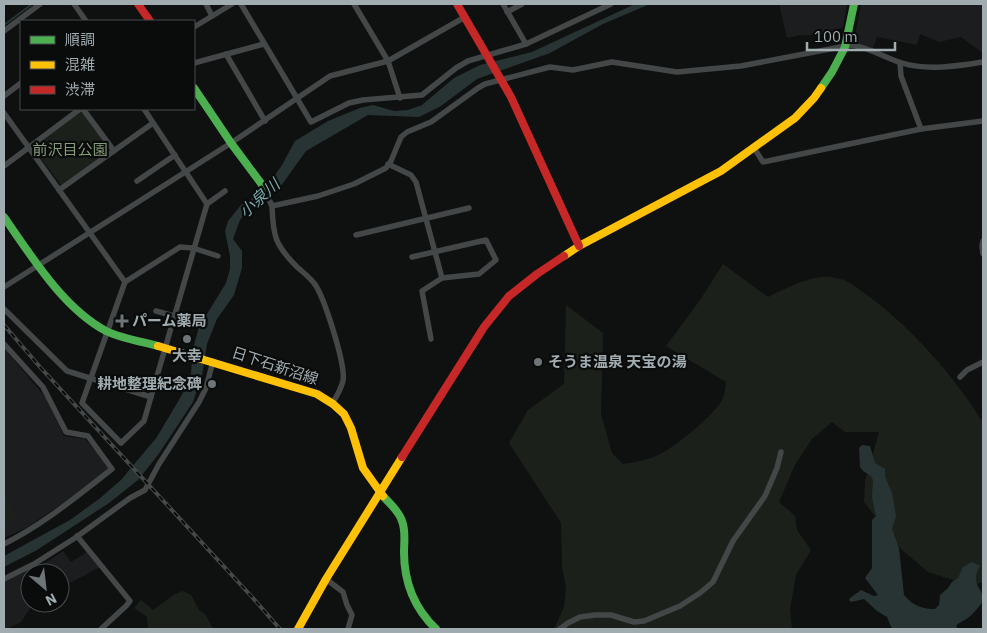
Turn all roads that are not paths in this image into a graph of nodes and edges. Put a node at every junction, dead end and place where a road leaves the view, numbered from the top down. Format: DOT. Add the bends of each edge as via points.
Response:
graph roads {
  1 [pos="40,4"];
  2 [pos="74,4"];
  3 [pos="138,4"];
  4 [pos="206,4"];
  5 [pos="232,4"];
  6 [pos="241,4"];
  7 [pos="354,4"];
  8 [pos="457,4"];
  9 [pos="503,4"];
  10 [pos="522,4"];
  11 [pos="611,4"];
  12 [pos="854,4"];
  13 [pos="604,5"];
  14 [pos="507,12"];
  15 [pos="212,16"];
  16 [pos="465,17"];
  17 [pos="85,20"];
  18 [pos="149,20"];
  19 [pos="195,26"];
  20 [pos="4,31"];
  21 [pos="264,44"];
  22 [pos="526,44"];
  23 [pos="845,46"];
  24 [pos="226,54"];
  25 [pos="487,55"];
  26 [pos="388,61"];
  27 [pos="983,62"];
  28 [pos="195,63"];
  29 [pos="900,63"];
  30 [pos="501,80"];
  31 [pos="20,84"];
  32 [pos="195,90"];
  33 [pos="4,96"];
  34 [pos="400,98"];
  35 [pos="298,99"];
  36 [pos="81,110"];
  37 [pos="83,110"];
  38 [pos="145,110"];
  39 [pos="4,113"];
  40 [pos="265,121"];
  41 [pos="983,121"];
  42 [pos="153,123"];
  43 [pos="921,129"];
  44 [pos="230,143"];
  45 [pos="29,148"];
  46 [pos="754,148"];
  47 [pos="114,151"];
  48 [pos="175,155"];
  49 [pos="388,164"];
  50 [pos="4,166"];
  51 [pos="186,171"];
  52 [pos="137,181"];
  53 [pos="263,186"];
  54 [pos="59,190"];
  55 [pos="226,191"];
  56 [pos="207,204"];
  57 [pos="271,204"];
  58 [pos="469,208"];
  59 [pos="426,217"];
  60 [pos="4,218"];
  61 [pos="90,233"];
  62 [pos="356,235"];
  63 [pos="983,242"];
  64 [pos="579,246"];
  65 [pos="193,248"];
  66 [pos="435,252"];
  67 [pos="983,254"];
  68 [pos="218,256"];
  69 [pos="412,257"];
  70 [pos="38,265"];
  71 [pos="442,278"];
  72 [pos="126,282"];
  73 [pos="4,287"];
  74 [pos="4,309"];
  75 [pos="156,311"];
  76 [pos="174,316"];
  77 [pos="108,332"];
  78 [pos="431,339"];
  79 [pos="4,344"];
  80 [pos="165,349"];
  81 [pos="211,360"];
  82 [pos="983,362"];
  83 [pos="960,377"];
  84 [pos="90,380"];
  85 [pos="150,398"];
  86 [pos="333,402"];
  87 [pos="781,452"];
  88 [pos="380,493"];
  89 [pos="78,536"];
  90 [pos="4,544"];
  91 [pos="4,579"];
  92 [pos="326,579"];
  93 [pos="101,629"];
  94 [pos="298,629"];
  95 [pos="348,629"];
  96 [pos="436,629"];
  97 [pos="560,629"];
  1 -- 20 [label="street"];
  2 -- 17 [label="street"];
  3 -- 18 [label="street"];
  4 -- 15 [label="street"];
  5 -- 15 [label="street"];
  6 -- 21 [label="street"];
  7 -- 26 [label="street"];
  8 -- 16 [label="street"];
  9 -- 14 [label="street"];
  10 -- 14 [label="street"];
  11 -- 13 [label="street"];
  12 -- 23 [label="street"];
  13 -- 22 [label="street"];
  14 -- 22 [label="street"];
  15 -- 19 [label="street"];
  16 -- 25 [label="street"];
  16 -- 26 [label="street"];
  21 -- 24 [label="street"];
  21 -- 35 [label="street"];
  22 -- 25 [label="street"];
  23 -- 29 [label="street" via="859,46"];
  23 -- 30 [label="street" via="741,66 677,72 612,62 573,70 550,67"];
  23 -- 46 [label="street" via="814,98 795,118"];
  24 -- 28 [label="street"];
  24 -- 40 [label="street"];
  25 -- 30 [label="street"];
  25 -- 34 [label="street" via="456,68 422,95"];
  26 -- 34 [label="street"];
  26 -- 35 [label="street" via="330,76"];
  27 -- 29 [label="street" via="931,67"];
  29 -- 43 [label="street" via="901,76"];
  30 -- 49 [label="street" via="485,84 431,122 407,132 401,137"];
  30 -- 64 [label="street" via="526,127"];
  31 -- 33 [label="street"];
  32 -- 44 [label="street"];
  34 -- 35 [label="street" via="349,103 311,122"];
  35 -- 40 [label="street"];
  36 -- 45 [label="street"];
  37 -- 47 [label="street"];
  38 -- 42 [label="street"];
  39 -- 45 [label="street"];
  40 -- 44 [label="street"];
  41 -- 43 [label="street"];
  42 -- 47 [label="street"];
  42 -- 48 [label="street"];
  43 -- 46 [label="street" via="763,162"];
  44 -- 51 [label="street"];
  44 -- 53 [label="street"];
  45 -- 50 [label="street"];
  45 -- 54 [label="street"];
  46 -- 64 [label="street" via="721,171"];
  47 -- 54 [label="street"];
  48 -- 51 [label="street"];
  48 -- 52 [label="street"];
  49 -- 57 [label="street" via="354,184 318,196"];
  49 -- 59 [label="street" via="411,175"];
  51 -- 56 [label="street"];
  51 -- 61 [label="street"];
  53 -- 57 [label="street"];
  54 -- 61 [label="street"];
  55 -- 56 [label="street"];
  56 -- 65 [label="street"];
  57 -- 86 [label="street" via="276,240 286,256 314,282 324,300 342,365 343,380"];
  58 -- 59 [label="street"];
  59 -- 62 [label="street"];
  59 -- 66 [label="street"];
  60 -- 70 [label="street, 日下石新沼線"];
  61 -- 70 [label="street"];
  61 -- 72 [label="street"];
  63 -- 67 [label="street"];
  64 -- 88 [label="street" via="509,296 484,327"];
  65 -- 68 [label="street"];
  65 -- 72 [label="street" via="180,247"];
  65 -- 76 [label="street"];
  66 -- 69 [label="street"];
  66 -- 71 [label="street"];
  66 -- 71 [label="street" via="486,240 496,260 479,274"];
  70 -- 73 [label="street"];
  70 -- 77 [label="street, 日下石新沼線" via="84,317"];
  71 -- 78 [label="street" via="422,291"];
  72 -- 77 [label="street"];
  74 -- 84 [label="street" via="67,371"];
  75 -- 76 [label="street"];
  76 -- 80 [label="street"];
  77 -- 80 [label="street, 日下石新沼線"];
  77 -- 84 [label="street"];
  79 -- 90 [label="street" via="43,387 66,432 88,436 112,469 59,511"];
  80 -- 81 [label="street, 日下石新沼線"];
  80 -- 85 [label="street"];
  81 -- 86 [label="street, 日下石新沼線"];
  81 -- 89 [label="street" via="206,388 199,402 145,490"];
  82 -- 83 [label="street"];
  84 -- 85 [label="street"];
  84 -- 85 [label="street" via="82,403 121,443 144,421"];
  86 -- 88 [label="street, 日下石新沼線" via="344,413 353,430 363,470"];
  87 -- 97 [label="street" via="765,496 733,541 713,582 700,593 680,606 644,621 595,614 580,617"];
  88 -- 92 [label="street"];
  88 -- 96 [label="street, 日下石新沼線" via="402,519 408,590 424,618"];
  89 -- 91 [label="street"];
  89 -- 93 [label="street" via="130,601"];
  92 -- 94 [label="street"];
  92 -- 95 [label="street" via="343,592 352,615"];
}
